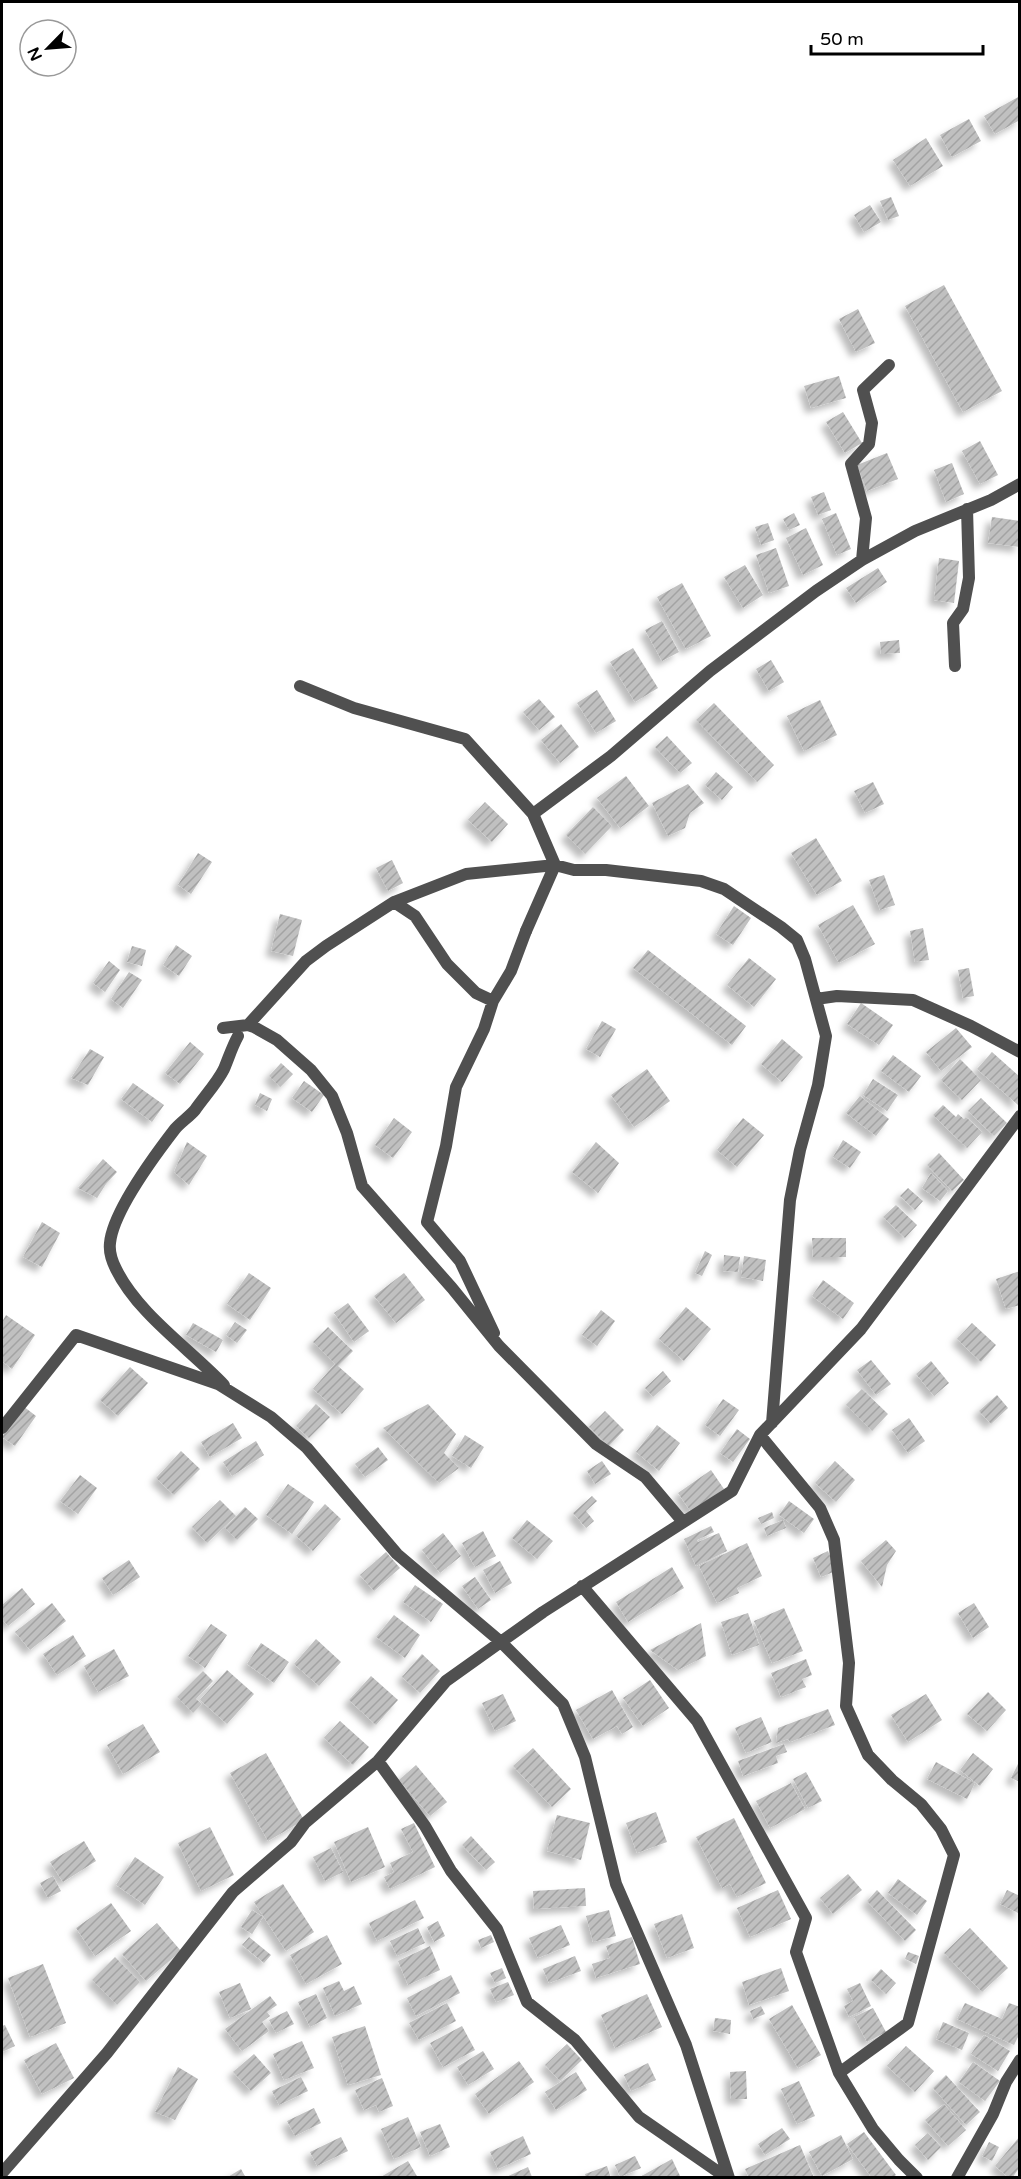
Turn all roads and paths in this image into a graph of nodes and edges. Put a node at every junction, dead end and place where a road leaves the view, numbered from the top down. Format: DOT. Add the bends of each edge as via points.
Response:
graph roads {
  1 [pos="889,365"];
  2 [pos="1020,484"];
  3 [pos="967,509"];
  4 [pos="862,560"];
  5 [pos="955,666"];
  6 [pos="300,686"];
  7 [pos="533,814"];
  8 [pos="555,865"];
  9 [pos="394,902"];
  10 [pos="816,999"];
  11 [pos="493,1001"];
  12 [pos="248,1025"];
  13 [pos="223,1028"];
  14 [pos="238,1036"];
  15 [pos="1020,1052"];
  16 [pos="1020,1116"];
  17 [pos="499,1346"];
  18 [pos="229,1391"];
  19 [pos="772,1423"];
  20 [pos="2,1428"];
  21 [pos="760,1435"];
  22 [pos="683,1522"];
  23 [pos="582,1586"];
  24 [pos="501,1642"];
  25 [pos="378,1761"];
  26 [pos="1020,2060"];
  27 [pos="839,2073"];
  28 [pos="2,2173"];
  29 [pos="728,2178"];
  30 [pos="917,2178"];
  31 [pos="957,2178"];
  1 -- 4 [label="street" via="863,390 872,423 869,444 851,464 866,519"];
  2 -- 3 [label="street"];
  3 -- 4 [label="street"];
  3 -- 5 [label="street" via="969,578 963,609 953,623"];
  4 -- 7 [label="street" via="710,671 611,756"];
  6 -- 7 [label="street" via="354,708 465,739"];
  7 -- 8 [label="street"];
  8 -- 9 [label="street" via="466,874"];
  8 -- 10 [label="street" via="701,881 724,889 797,940"];
  8 -- 11 [label="street" via="512,972"];
  9 -- 11 [label="street" via="416,916 447,964 476,993"];
  9 -- 12 [label="street" via="306,961"];
  10 -- 15 [label="street" via="837,996 913,1000"];
  10 -- 19 [label="street" via="826,1036 790,1200"];
  11 -- 17 [label="street" via="456,1088 427,1222 460,1261"];
  12 -- 13 [label="street"];
  12 -- 17 [label="street" via="277,1040 318,1078 332,1096 362,1186"];
  14 -- 18 [label="street" via="223,1070 147,1168 118,1216 109,1245 116,1270 128,1288 162,1328"];
  16 -- 19 [label="street" via="861,1329"];
  17 -- 22 [label="street" via="596,1444 645,1477"];
  18 -- 20 [label="street" via="76,1335"];
  18 -- 24 [label="street" via="271,1417 307,1448 398,1554"];
  19 -- 21 [label="street"];
  21 -- 22 [label="street" via="732,1491"];
  21 -- 27 [label="street" via="820,1508 834,1540 849,1663 846,1706 868,1755 921,1804 941,1829 954,1855 908,2023"];
  22 -- 23 [label="street"];
  23 -- 24 [label="street"];
  23 -- 27 [label="street" via="697,1721 806,1918 796,1952"];
  24 -- 25 [label="street" via="446,1681"];
  24 -- 29 [label="street" via="563,1704 585,1757 616,1884 686,2044"];
  25 -- 28 [label="street" via="233,1892 115,2044"];
  25 -- 29 [label="street" via="425,1826 451,1871 497,1929 527,2002 574,2040 639,2117"];
  26 -- 31 [label="street"];
  27 -- 30 [label="street" via="873,2129"];
}
